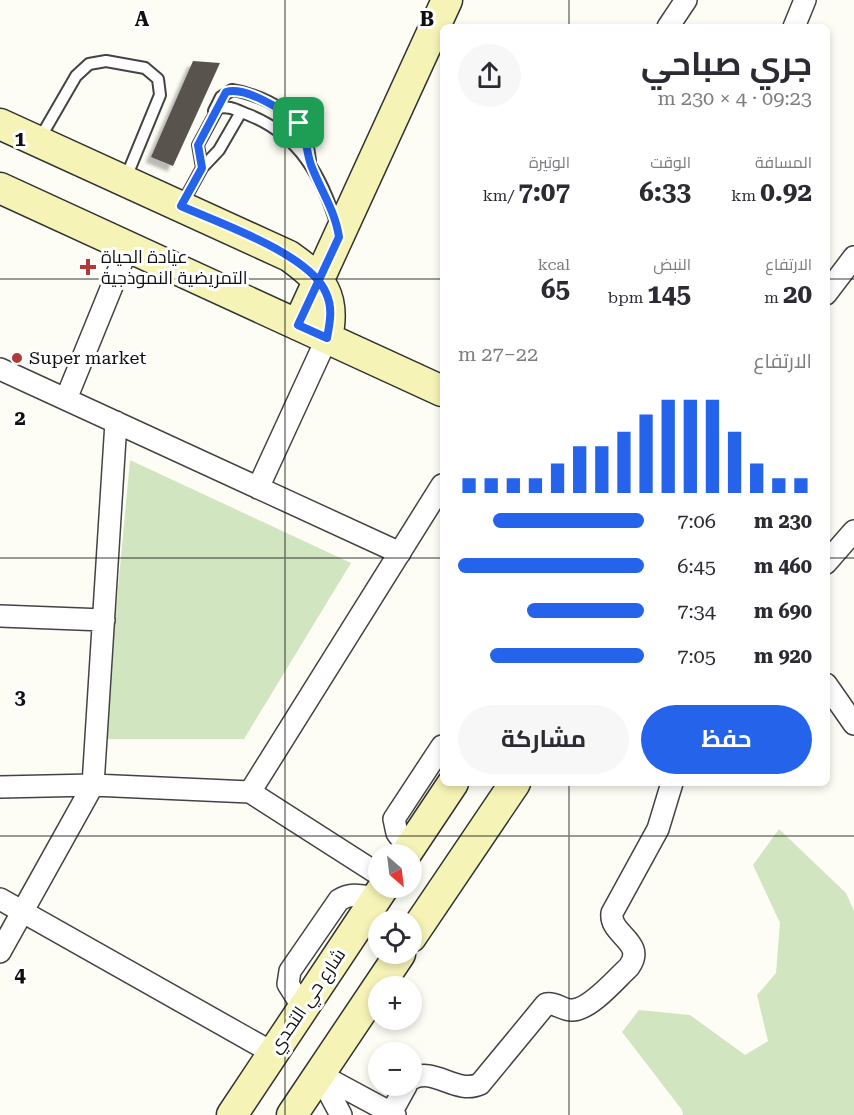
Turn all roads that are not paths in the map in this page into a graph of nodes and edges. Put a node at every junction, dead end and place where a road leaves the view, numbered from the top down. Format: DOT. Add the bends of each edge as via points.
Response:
graph roads {
  1 [pos="447,0"];
  2 [pos="686,0"];
  3 [pos="805,0"];
  4 [pos="670,24"];
  5 [pos="795,24"];
  6 [pos="241,112"];
  7 [pos="213,114"];
  8 [pos="0,124"];
  9 [pos="38,142"];
  10 [pos="311,164"];
  11 [pos="202,168"];
  12 [pos="124,180"];
  13 [pos="0,188"];
  14 [pos="181,206"];
  15 [pos="339,237"];
  16 [pos="128,247"];
  17 [pos="854,256"];
  18 [pos="319,281"];
  19 [pos="830,289"];
  20 [pos="298,325"];
  21 [pos="327,338"];
  22 [pos="0,369"];
  23 [pos="440,390"];
  24 [pos="66,399"];
  25 [pos="116,422"];
  26 [pos="258,488"];
  27 [pos="440,488"];
  28 [pos="854,531"];
  29 [pos="400,553"];
  30 [pos="854,553"];
  31 [pos="830,558"];
  32 [pos="830,566"];
  33 [pos="0,616"];
  34 [pos="104,620"];
  35 [pos="830,690"];
  36 [pos="854,724"];
  37 [pos="440,749"];
  38 [pos="93,785"];
  39 [pos="451,786"];
  40 [pos="512,786"];
  41 [pos="671,786"];
  42 [pos="0,787"];
  43 [pos="250,792"];
  44 [pos="403,844"];
  45 [pos="412,844"];
  46 [pos="368,879"];
  47 [pos="372,898"];
  48 [pos="0,899"];
  49 [pos="23,911"];
  50 [pos="422,921"];
  51 [pos="0,952"];
  52 [pos="393,964"];
  53 [pos="273,1053"];
  54 [pos="320,1074"];
  55 [pos="422,1075"];
  56 [pos="401,1096"];
  57 [pos="393,1114"];
  58 [pos="232,1115"];
  59 [pos="292,1115"];
  60 [pos="341,1115"];
  1 -- 15 [label="main road"];
  2 -- 4 [label="street"];
  3 -- 5 [label="street"];
  6 -- 7 [label="lane" via="223,107"];
  6 -- 10 [label="lane" via="282,132"];
  6 -- 11 [label="lane" via="219,150"];
  7 -- 10 [label="lane" via="221,97 232,90 269,103 299,123"];
  7 -- 11 [label="lane" via="198,145"];
  8 -- 9 [label="main road"];
  9 -- 12 [label="main road"];
  9 -- 12 [label="lane" via="76,76 89,64 106,61 145,68 158,79 160,95"];
  10 -- 15 [label="lane" via="329,201"];
  11 -- 14 [label="lane"];
  12 -- 14 [label="main road"];
  13 -- 16 [label="main road"];
  14 -- 18 [label="main road" via="290,256"];
  15 -- 18 [label="main road"];
  16 -- 20 [label="main road"];
  16 -- 24 [label="street"];
  17 -- 19 [label="street"];
  18 -- 20 [label="main road"];
  18 -- 21 [label="main road" via="330,307"];
  20 -- 21 [label="main road"];
  21 -- 23 [label="main road"];
  21 -- 26 [label="street"];
  22 -- 24 [label="street"];
  24 -- 25 [label="street"];
  25 -- 26 [label="street"];
  25 -- 34 [label="street"];
  26 -- 29 [label="street"];
  27 -- 29 [label="street"];
  28 -- 31 [label="street"];
  29 -- 43 [label="street"];
  30 -- 32 [label="street"];
  33 -- 34 [label="street"];
  34 -- 38 [label="street"];
  35 -- 36 [label="street"];
  37 -- 44 [label="street" via="394,819"];
  38 -- 42 [label="street"];
  38 -- 43 [label="street"];
  38 -- 49 [label="street"];
  39 -- 45 [label="main road"];
  40 -- 50 [label="main road"];
  41 -- 55 [label="street" via="658,829 612,913 614,926 633,947 629,967 582,1009 570,1011 546,1004 480,1084 468,1088"];
  43 -- 46 [label="street"];
  47 -- 53 [label="main road, شارع حي التحدي"];
  48 -- 49 [label="street"];
  49 -- 51 [label="street"];
  49 -- 53 [label="street"];
  52 -- 54 [label="main road"];
  53 -- 58 [label="main road, شارع حي التحدي"];
  54 -- 57 [label="street"];
  54 -- 59 [label="main road"];
  54 -- 60 [label="street"];
  56 -- 57 [label="street"];
}
